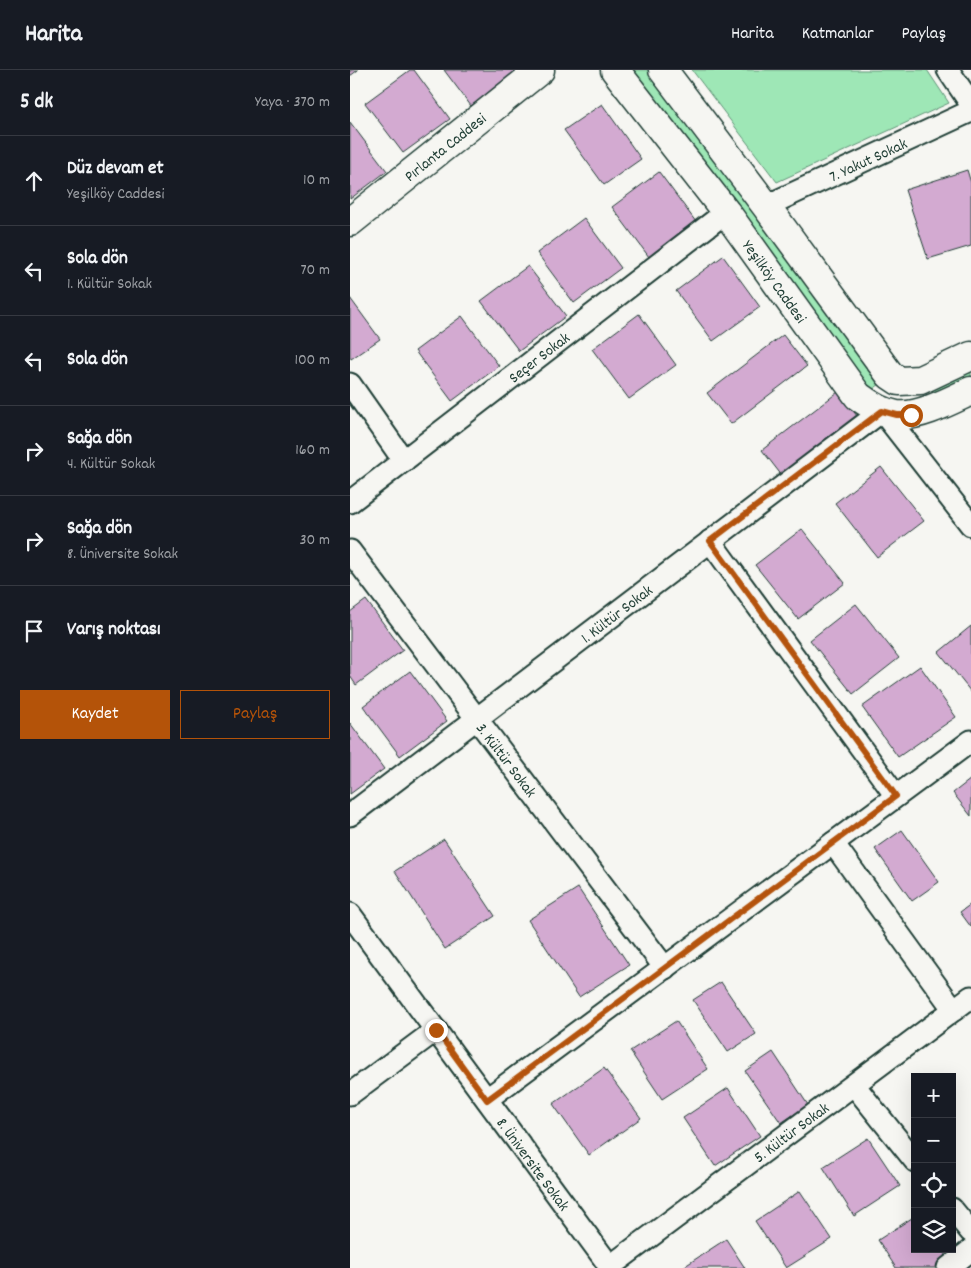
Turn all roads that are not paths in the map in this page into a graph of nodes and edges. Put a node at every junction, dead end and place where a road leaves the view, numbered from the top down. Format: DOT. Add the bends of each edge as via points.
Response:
graph roads {
  1 [pos="540,70"];
  2 [pos="616,70"];
  3 [pos="663,70"];
  4 [pos="948,70"];
  5 [pos="971,104"];
  6 [pos="971,111"];
  7 [pos="766,206"];
  8 [pos="726,212"];
  9 [pos="350,222"];
  10 [pos="971,356"];
  11 [pos="899,381"];
  12 [pos="350,384"];
  13 [pos="971,391"];
  14 [pos="882,411"];
  15 [pos="404,461"];
  16 [pos="350,502"];
  17 [pos="971,525"];
  18 [pos="710,541"];
  19 [pos="350,551"];
  20 [pos="476,720"];
  21 [pos="971,741"];
  22 [pos="896,796"];
  23 [pos="350,815"];
  24 [pos="833,843"];
  25 [pos="350,914"];
  26 [pos="665,968"];
  27 [pos="971,997"];
  28 [pos="954,1010"];
  29 [pos="436,1030"];
  30 [pos="854,1085"];
  31 [pos="350,1094"];
  32 [pos="487,1100"];
  33 [pos="911,1156"];
  34 [pos="956,1214"];
  35 [pos="971,1232"];
  36 [pos="971,1250"];
  37 [pos="610,1268"];
  38 [pos="948,1268"];
  1 -- 9 [label="street, Pırlanta Caddesi"];
  2 -- 8 [label="street, Yeşilköy Caddesi"];
  3 -- 7 [label="street"];
  4 -- 5 [label="street"];
  6 -- 7 [label="street, 7. Yakut Sokak"];
  7 -- 11 [label="street" via="885,369"];
  8 -- 14 [label="street, Yeşilköy Caddesi" via="858,396"];
  8 -- 15 [label="street, Seçer Sokak"];
  10 -- 11 [label="street" via="920,380"];
  11 -- 14 [label="street"];
  12 -- 15 [label="street"];
  13 -- 14 [label="street, Yeşilköy Caddesi" via="911,415"];
  14 -- 17 [label="street"];
  14 -- 18 [label="street, 1. Kültür Sokak"];
  15 -- 16 [label="street, Seçer Sokak"];
  18 -- 20 [label="street, 1. Kültür Sokak"];
  18 -- 22 [label="street"];
  19 -- 20 [label="street, 3. Kültür Sokak"];
  20 -- 23 [label="street, 1. Kültür Sokak"];
  20 -- 26 [label="street, 3. Kültür Sokak"];
  21 -- 22 [label="street"];
  22 -- 24 [label="street"];
  24 -- 26 [label="street"];
  24 -- 28 [label="street"];
  25 -- 29 [label="street, 8. Üniversite Sokak"];
  26 -- 32 [label="street"];
  27 -- 28 [label="street, 5. Kültür Sokak"];
  28 -- 30 [label="street, 5. Kültür Sokak"];
  29 -- 31 [label="street"];
  29 -- 32 [label="street, 8. Üniversite Sokak"];
  30 -- 33 [label="street"];
  30 -- 37 [label="street, 5. Kültür Sokak"];
  32 -- 37 [label="street, 8. Üniversite Sokak"];
  34 -- 35 [label="street"];
  36 -- 38 [label="street"];
}
